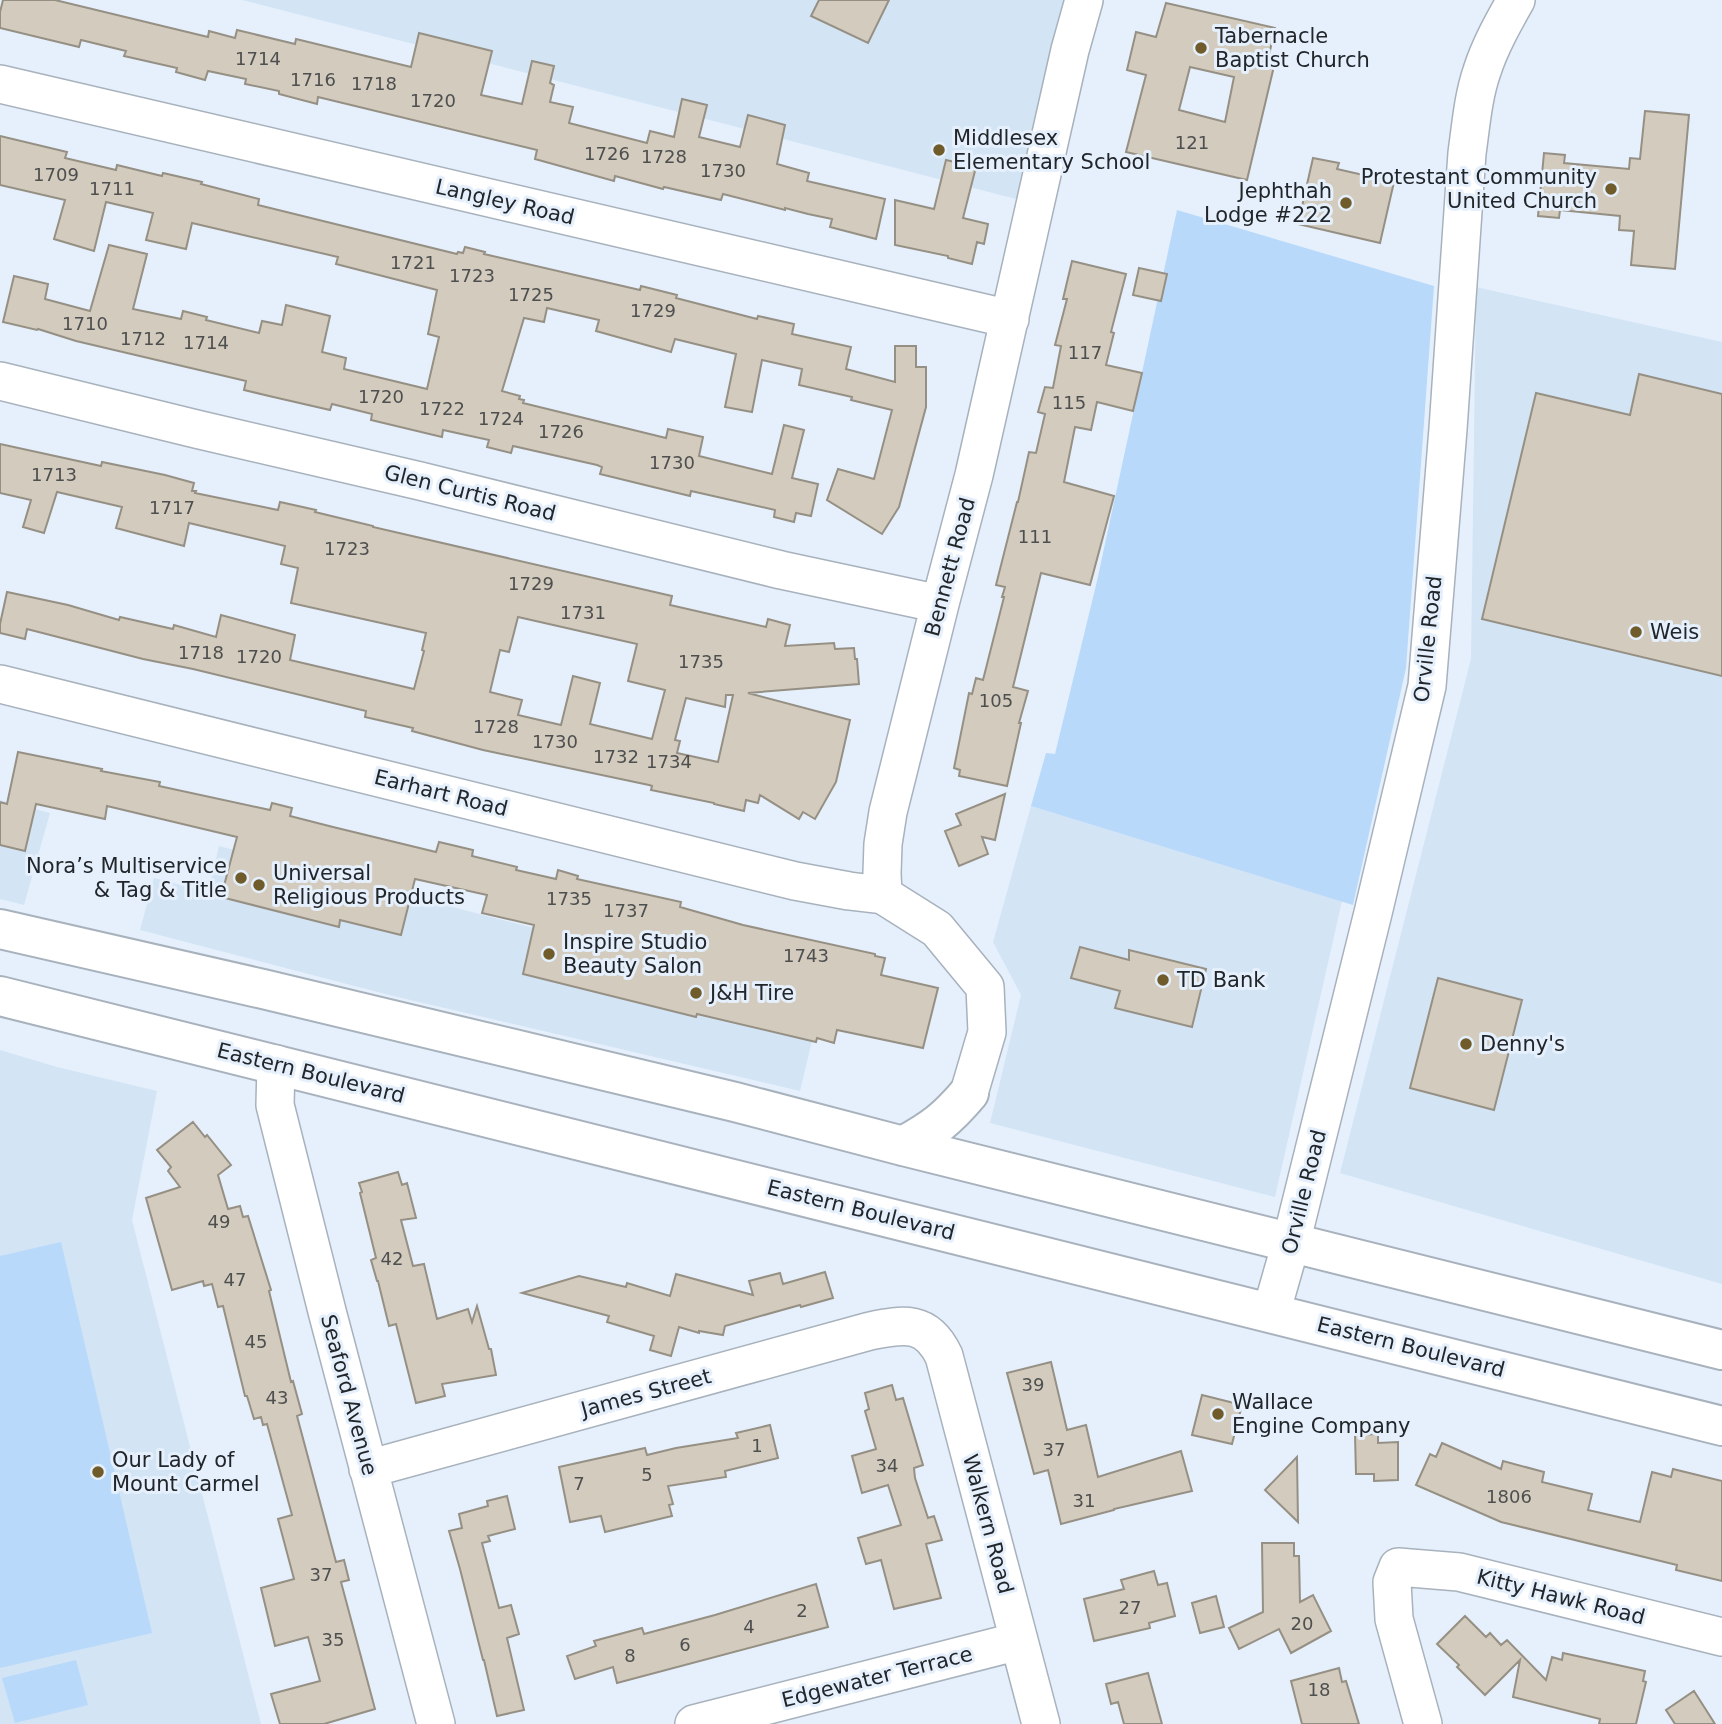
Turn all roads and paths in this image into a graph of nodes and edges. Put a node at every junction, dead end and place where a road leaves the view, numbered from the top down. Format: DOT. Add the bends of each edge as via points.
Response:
graph roads {
  1 [pos="1084,0"];
  2 [pos="1516,0"];
  3 [pos="0,84"];
  4 [pos="1010,319"];
  5 [pos="0,381"];
  6 [pos="940,604"];
  7 [pos="0,684"];
  8 [pos="883,895"];
  9 [pos="0,929"];
  10 [pos="0,996"];
  11 [pos="276,1064"];
  12 [pos="969,1093"];
  13 [pos="903,1146"];
  14 [pos="991,1167"];
  15 [pos="1291,1243"];
  16 [pos="1271,1313"];
  17 [pos="924,1329"];
  18 [pos="1722,1350"];
  19 [pos="1722,1426"];
  20 [pos="368,1469"];
  21 [pos="1722,1637"];
  22 [pos="1019,1641"];
  23 [pos="436,1724"];
  24 [pos="694,1724"];
  25 [pos="1041,1724"];
  26 [pos="1423,1724"];
  1 -- 4 [label="street, Bennett Road"];
  2 -- 15 [label="street, Orville Road" via="1482,71 1473,108 1427,686"];
  3 -- 4 [label="street, Langley Road"];
  4 -- 6 [label="street, Bennett Road"];
  5 -- 6 [label="street, Glen Curtis Road" via="781,570"];
  6 -- 8 [label="street, Bennett Road" via="888,811"];
  7 -- 8 [label="street, Earhart Road" via="795,881"];
  8 -- 12 [label="street" via="937,929 985,987 987,1032"];
  9 -- 13 [label="main road" via="494,1044"];
  10 -- 11 [label="main road, Eastern Boulevard"];
  11 -- 16 [label="main road, Eastern Boulevard"];
  11 -- 20 [label="street, Seaford Avenue" via="275,1105"];
  12 -- 13 [label="main road" via="950,1116"];
  12 -- 14 [label="main road" via="964,1116 970,1142"];
  13 -- 14 [label="main road"];
  14 -- 15 [label="main road"];
  15 -- 16 [label="street, Orville Road"];
  15 -- 18 [label="main road"];
  16 -- 19 [label="main road, Eastern Boulevard"];
  17 -- 20 [label="street, James Street" via="893,1326"];
  17 -- 22 [label="street, Walkern Road" via="944,1356"];
  20 -- 23 [label="street, Seaford Avenue"];
  21 -- 26 [label="street, Kitty Hawk Road" via="1459,1572 1398,1567 1392,1582 1394,1619"];
  22 -- 24 [label="street, Edgewater Terrace"];
  22 -- 25 [label="street, Walkern Road"];
}
